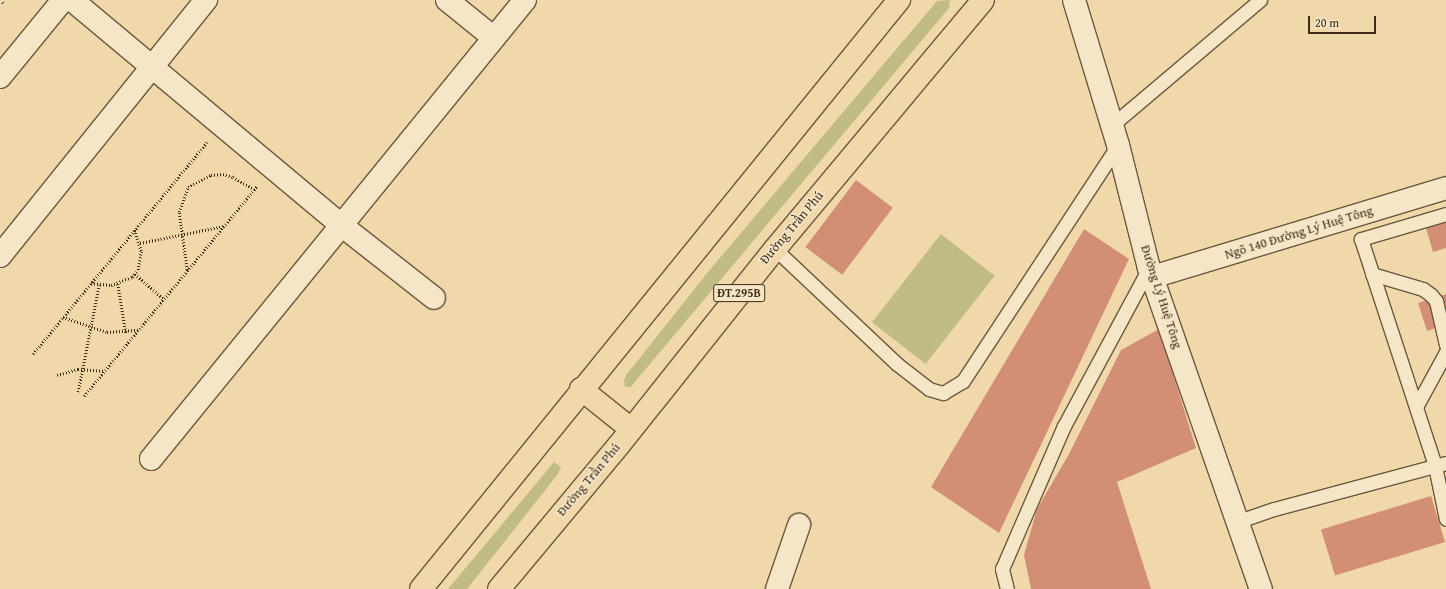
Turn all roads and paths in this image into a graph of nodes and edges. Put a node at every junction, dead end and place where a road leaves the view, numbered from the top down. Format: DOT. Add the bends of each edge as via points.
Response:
graph roads {
  1 [pos="64,0"];
  2 [pos="72,0"];
  3 [pos="206,0"];
  4 [pos="447,0"];
  5 [pos="525,0"];
  6 [pos="899,0"];
  7 [pos="982,0"];
  8 [pos="1074,0"];
  9 [pos="1260,0"];
  10 [pos="494,38"];
  11 [pos="152,67"];
  12 [pos="0,77"];
  13 [pos="1115,135"];
  14 [pos="210,138"];
  15 [pos="262,180"];
  16 [pos="1446,188"];
  17 [pos="254,189"];
  18 [pos="1446,214"];
  19 [pos="224,225"];
  20 [pos="341,225"];
  21 [pos="134,230"];
  22 [pos="182,234"];
  23 [pos="140,243"];
  24 [pos="775,249"];
  25 [pos="0,256"];
  26 [pos="187,270"];
  27 [pos="1150,273"];
  28 [pos="135,274"];
  29 [pos="1372,274"];
  30 [pos="91,283"];
  31 [pos="118,284"];
  32 [pos="99,285"];
  33 [pos="434,298"];
  34 [pos="164,299"];
  35 [pos="63,317"];
  36 [pos="91,328"];
  37 [pos="139,330"];
  38 [pos="126,332"];
  39 [pos="1446,345"];
  40 [pos="1446,352"];
  41 [pos="33,354"];
  42 [pos="83,368"];
  43 [pos="105,371"];
  44 [pos="56,375"];
  45 [pos="581,389"];
  46 [pos="78,392"];
  47 [pos="84,396"];
  48 [pos="1416,407"];
  49 [pos="631,429"];
  50 [pos="151,459"];
  51 [pos="1441,465"];
  52 [pos="1446,519"];
  53 [pos="1239,521"];
  54 [pos="799,525"];
  55 [pos="421,589"];
  56 [pos="499,589"];
  57 [pos="777,589"];
  58 [pos="1007,589"];
  59 [pos="1261,589"];
  1 -- 12 [label="street"];
  2 -- 11 [label="street"];
  3 -- 11 [label="street"];
  4 -- 10 [label="street"];
  5 -- 10 [label="street"];
  6 -- 45 [label="main road"];
  7 -- 24 [label="main road, Đường Trần Phú / ĐT.295B"];
  8 -- 13 [label="street, Đường Lý Huệ Tông"];
  9 -- 13 [label="lane"];
  10 -- 20 [label="street"];
  11 -- 20 [label="street"];
  11 -- 25 [label="street"];
  13 -- 24 [label="lane" via="962,381 943,393 929,389 897,364"];
  13 -- 27 [label="street, Đường Lý Huệ Tông"];
  14 -- 21 [label="path"];
  15 -- 17 [label="path"];
  16 -- 27 [label="street, Ngõ 140 Đường Lý Huệ Tông"];
  17 -- 19 [label="path"];
  17 -- 22 [label="path" via="223,174 212,175 188,187 179,212"];
  18 -- 29 [label="lane" via="1361,239"];
  19 -- 22 [label="path"];
  19 -- 26 [label="path"];
  20 -- 33 [label="street"];
  20 -- 50 [label="street"];
  21 -- 23 [label="path"];
  21 -- 30 [label="path"];
  22 -- 23 [label="path"];
  22 -- 26 [label="path"];
  23 -- 28 [label="path" via="140,261"];
  24 -- 49 [label="main road, Đường Trần Phú / ĐT.295B"];
  26 -- 34 [label="path"];
  27 -- 53 [label="street, Đường Lý Huệ Tông"];
  27 -- 58 [label="lane" via="1064,426 1002,569"];
  28 -- 31 [label="path"];
  28 -- 34 [label="path"];
  29 -- 39 [label="lane" via="1423,289 1431,294 1436,301"];
  29 -- 48 [label="lane"];
  30 -- 32 [label="path"];
  30 -- 35 [label="path"];
  31 -- 32 [label="path"];
  31 -- 38 [label="path"];
  32 -- 36 [label="path"];
  34 -- 37 [label="path"];
  35 -- 36 [label="path"];
  35 -- 41 [label="path"];
  36 -- 38 [label="path" via="107,332"];
  36 -- 42 [label="path"];
  37 -- 38 [label="path"];
  37 -- 43 [label="path"];
  40 -- 48 [label="lane"];
  42 -- 43 [label="path"];
  42 -- 44 [label="path"];
  42 -- 46 [label="path"];
  43 -- 47 [label="path"];
  45 -- 49 [label="main road"];
  45 -- 55 [label="main road"];
  48 -- 51 [label="lane"];
  49 -- 56 [label="main road, Đường Trần Phú / ĐT.295B"];
  51 -- 52 [label="lane"];
  51 -- 53 [label="lane" via="1274,509"];
  53 -- 59 [label="street, Đường Lý Huệ Tông"];
  54 -- 57 [label="street"];
}
